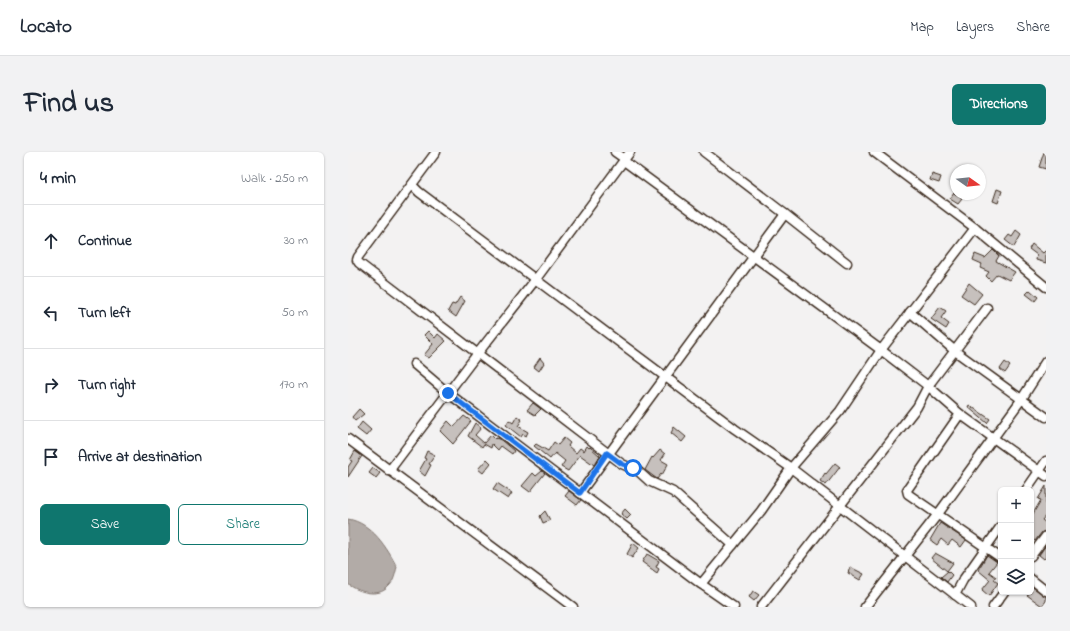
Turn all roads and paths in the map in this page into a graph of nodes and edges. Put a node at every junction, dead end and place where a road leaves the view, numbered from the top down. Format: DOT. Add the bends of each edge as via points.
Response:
graph roads {
  1 [pos="436,152"];
  2 [pos="616,152"];
  3 [pos="630,152"];
  4 [pos="704,152"];
  5 [pos="874,152"];
  6 [pos="624,160"];
  7 [pos="412,185"];
  8 [pos="785,214"];
  9 [pos="975,228"];
  10 [pos="753,257"];
  11 [pos="847,263"];
  12 [pos="536,279"];
  13 [pos="1046,287"];
  14 [pos="987,308"];
  15 [pos="910,312"];
  16 [pos="881,350"];
  17 [pos="955,351"];
  18 [pos="478,353"];
  19 [pos="1046,361"];
  20 [pos="414,364"];
  21 [pos="667,376"];
  22 [pos="928,386"];
  23 [pos="448,393"];
  24 [pos="1021,400"];
  25 [pos="960,414"];
  26 [pos="1046,417"];
  27 [pos="992,438"];
  28 [pos="348,439"];
  29 [pos="607,453"];
  30 [pos="1046,462"];
  31 [pos="791,468"];
  32 [pos="389,471"];
  33 [pos="1043,474"];
  34 [pos="1029,487"];
  35 [pos="580,493"];
  36 [pos="840,506"];
  37 [pos="938,514"];
  38 [pos="998,530"];
  39 [pos="1046,536"];
  40 [pos="733,545"];
  41 [pos="986,548"];
  42 [pos="1034,552"];
  43 [pos="905,556"];
  44 [pos="998,556"];
  45 [pos="1034,581"];
  46 [pos="701,584"];
  47 [pos="1046,591"];
  48 [pos="955,595"];
  49 [pos="1002,595"];
  50 [pos="573,607"];
  51 [pos="734,607"];
  52 [pos="761,607"];
  53 [pos="865,607"];
  54 [pos="972,607"];
  55 [pos="993,607"];
  1 -- 7 [label="street"];
  2 -- 6 [label="street"];
  3 -- 6 [label="street"];
  4 -- 8 [label="street"];
  5 -- 9 [label="street"];
  6 -- 10 [label="street"];
  6 -- 12 [label="street"];
  7 -- 12 [label="street"];
  7 -- 18 [label="street" via="357,260"];
  8 -- 10 [label="street"];
  8 -- 11 [label="street"];
  9 -- 13 [label="street"];
  9 -- 15 [label="street"];
  10 -- 16 [label="street"];
  10 -- 21 [label="street"];
  12 -- 18 [label="street"];
  12 -- 21 [label="street"];
  14 -- 17 [label="street"];
  15 -- 16 [label="street"];
  15 -- 17 [label="street"];
  16 -- 22 [label="street"];
  16 -- 31 [label="street" via="840,411"];
  17 -- 22 [label="street"];
  17 -- 24 [label="street"];
  18 -- 23 [label="street"];
  18 -- 29 [label="street"];
  19 -- 24 [label="street"];
  20 -- 23 [label="street"];
  21 -- 29 [label="street"];
  21 -- 31 [label="street" via="735,429"];
  22 -- 25 [label="street"];
  22 -- 36 [label="street" via="917,407"];
  23 -- 32 [label="street"];
  23 -- 35 [label="street"];
  24 -- 26 [label="street"];
  24 -- 27 [label="street"];
  25 -- 27 [label="street"];
  25 -- 37 [label="street" via="907,490 908,494"];
  27 -- 33 [label="street"];
  27 -- 37 [label="street"];
  28 -- 32 [label="street"];
  29 -- 35 [label="street"];
  29 -- 40 [label="street" via="638,471 649,481 673,492"];
  30 -- 33 [label="street"];
  31 -- 36 [label="street"];
  31 -- 40 [label="street"];
  32 -- 50 [label="street"];
  33 -- 34 [label="street"];
  35 -- 46 [label="street"];
  36 -- 43 [label="street"];
  36 -- 52 [label="street"];
  37 -- 41 [label="street"];
  37 -- 43 [label="street"];
  38 -- 41 [label="street"];
  39 -- 42 [label="street"];
  40 -- 46 [label="street"];
  41 -- 44 [label="street"];
  41 -- 48 [label="street"];
  43 -- 48 [label="street"];
  43 -- 53 [label="street"];
  45 -- 47 [label="street"];
  46 -- 51 [label="street"];
  48 -- 54 [label="street"];
  49 -- 55 [label="street"];
}
